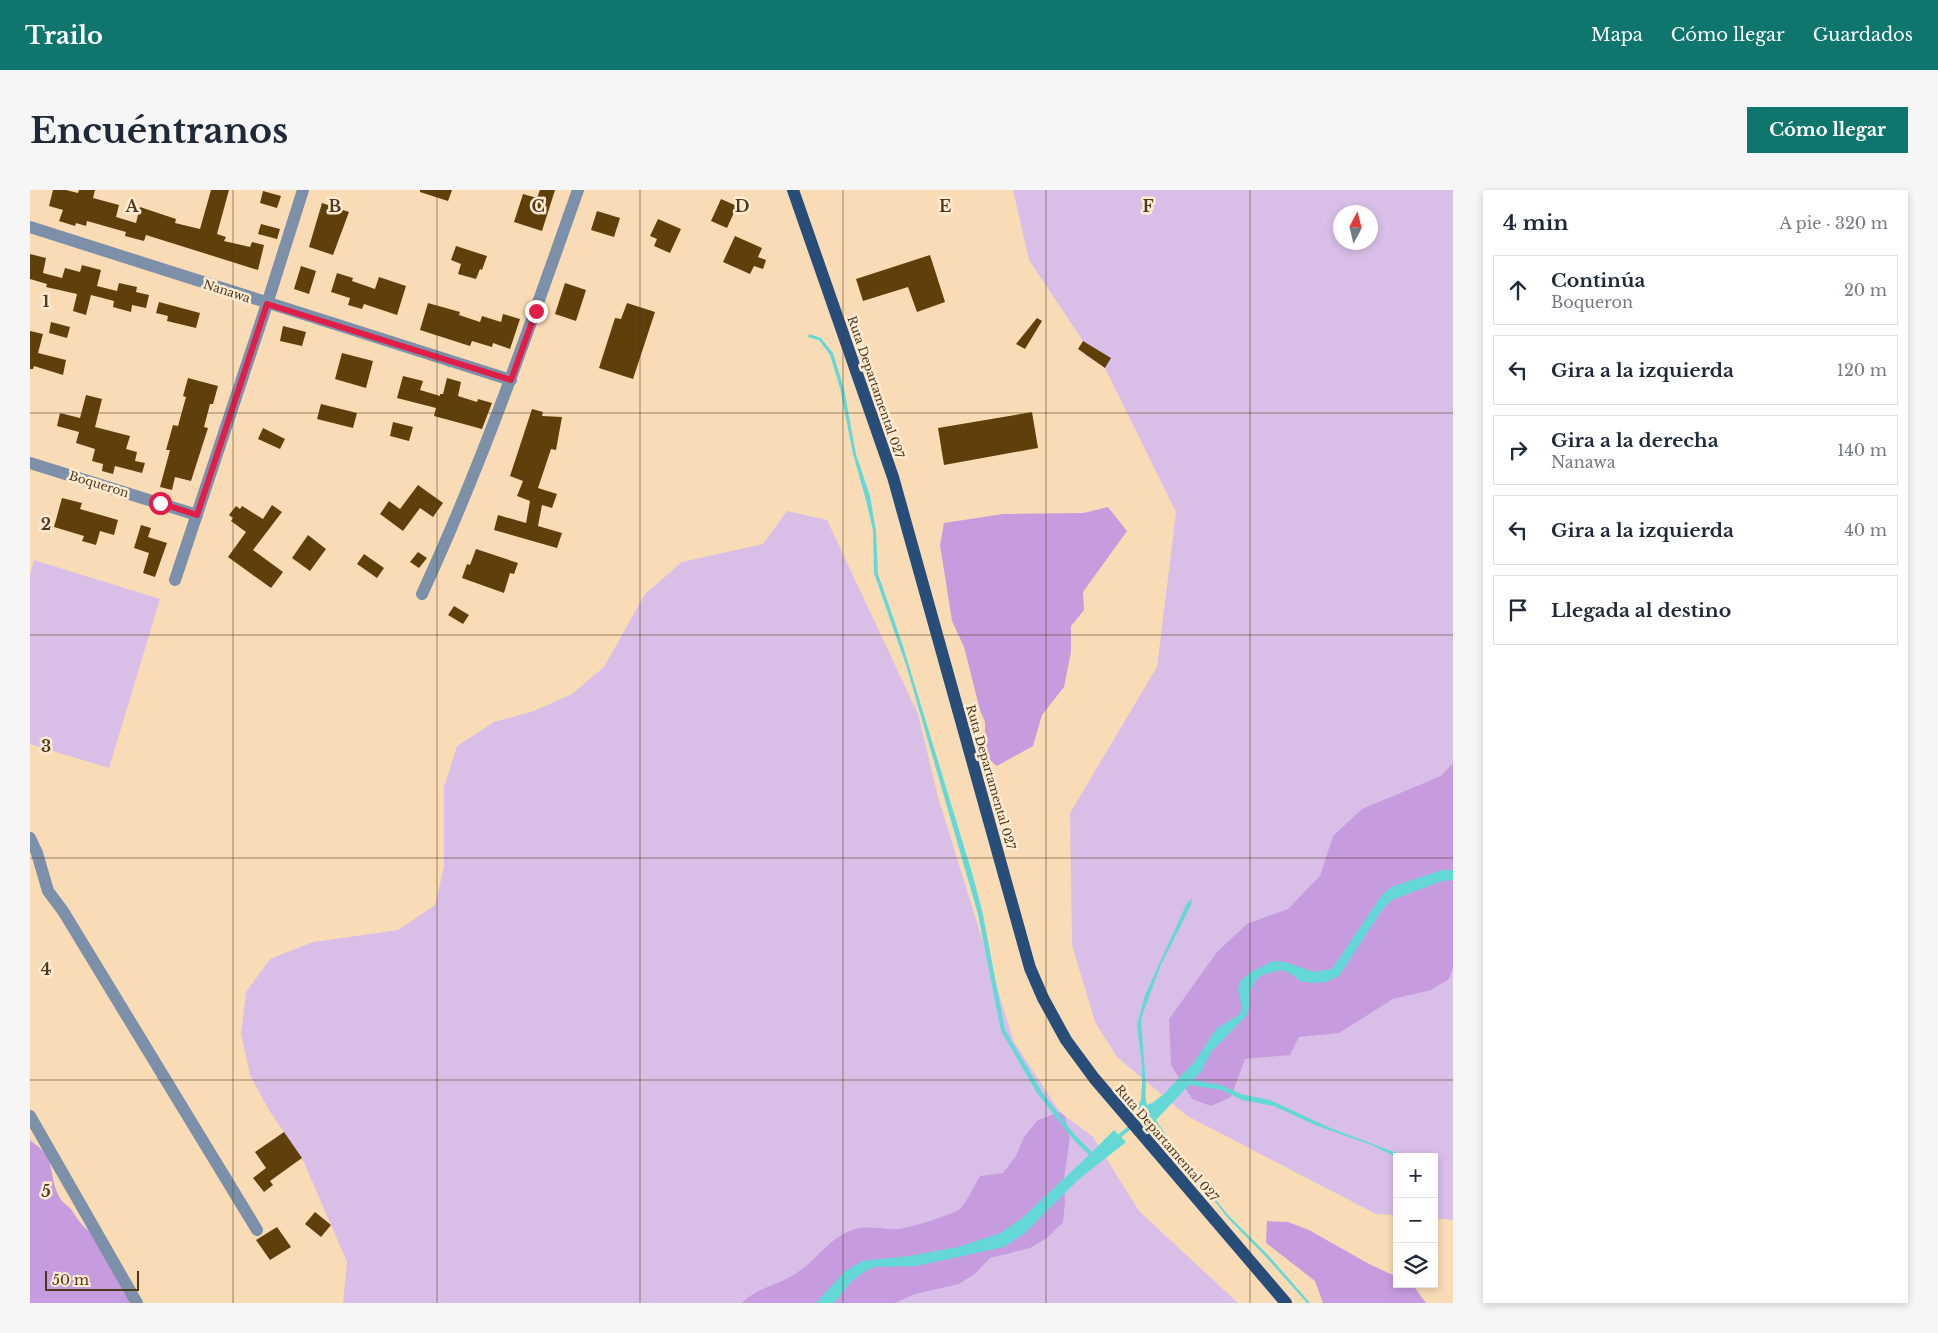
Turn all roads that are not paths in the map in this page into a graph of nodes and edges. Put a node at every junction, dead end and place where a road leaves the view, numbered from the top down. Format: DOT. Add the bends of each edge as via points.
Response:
graph roads {
  1 [pos="304,190"];
  2 [pos="578,190"];
  3 [pos="793,190"];
  4 [pos="30,228"];
  5 [pos="267,304"];
  6 [pos="511,380"];
  7 [pos="30,463"];
  8 [pos="197,515"];
  9 [pos="175,580"];
  10 [pos="422,594"];
  11 [pos="30,838"];
  12 [pos="30,1116"];
  13 [pos="257,1230"];
  14 [pos="137,1303"];
  15 [pos="1286,1303"];
  1 -- 5 [label="street"];
  2 -- 6 [label="street"];
  3 -- 15 [label="main road, Ruta Departamental 027" via="893,477 1030,968 1042,998 1066,1040 1118,1108"];
  4 -- 5 [label="street, Nanawa"];
  5 -- 6 [label="street, Nanawa"];
  5 -- 8 [label="street"];
  6 -- 10 [label="street"];
  7 -- 8 [label="street, Boqueron"];
  8 -- 9 [label="street"];
  11 -- 13 [label="street" via="48,891"];
  12 -- 14 [label="street"];
}
